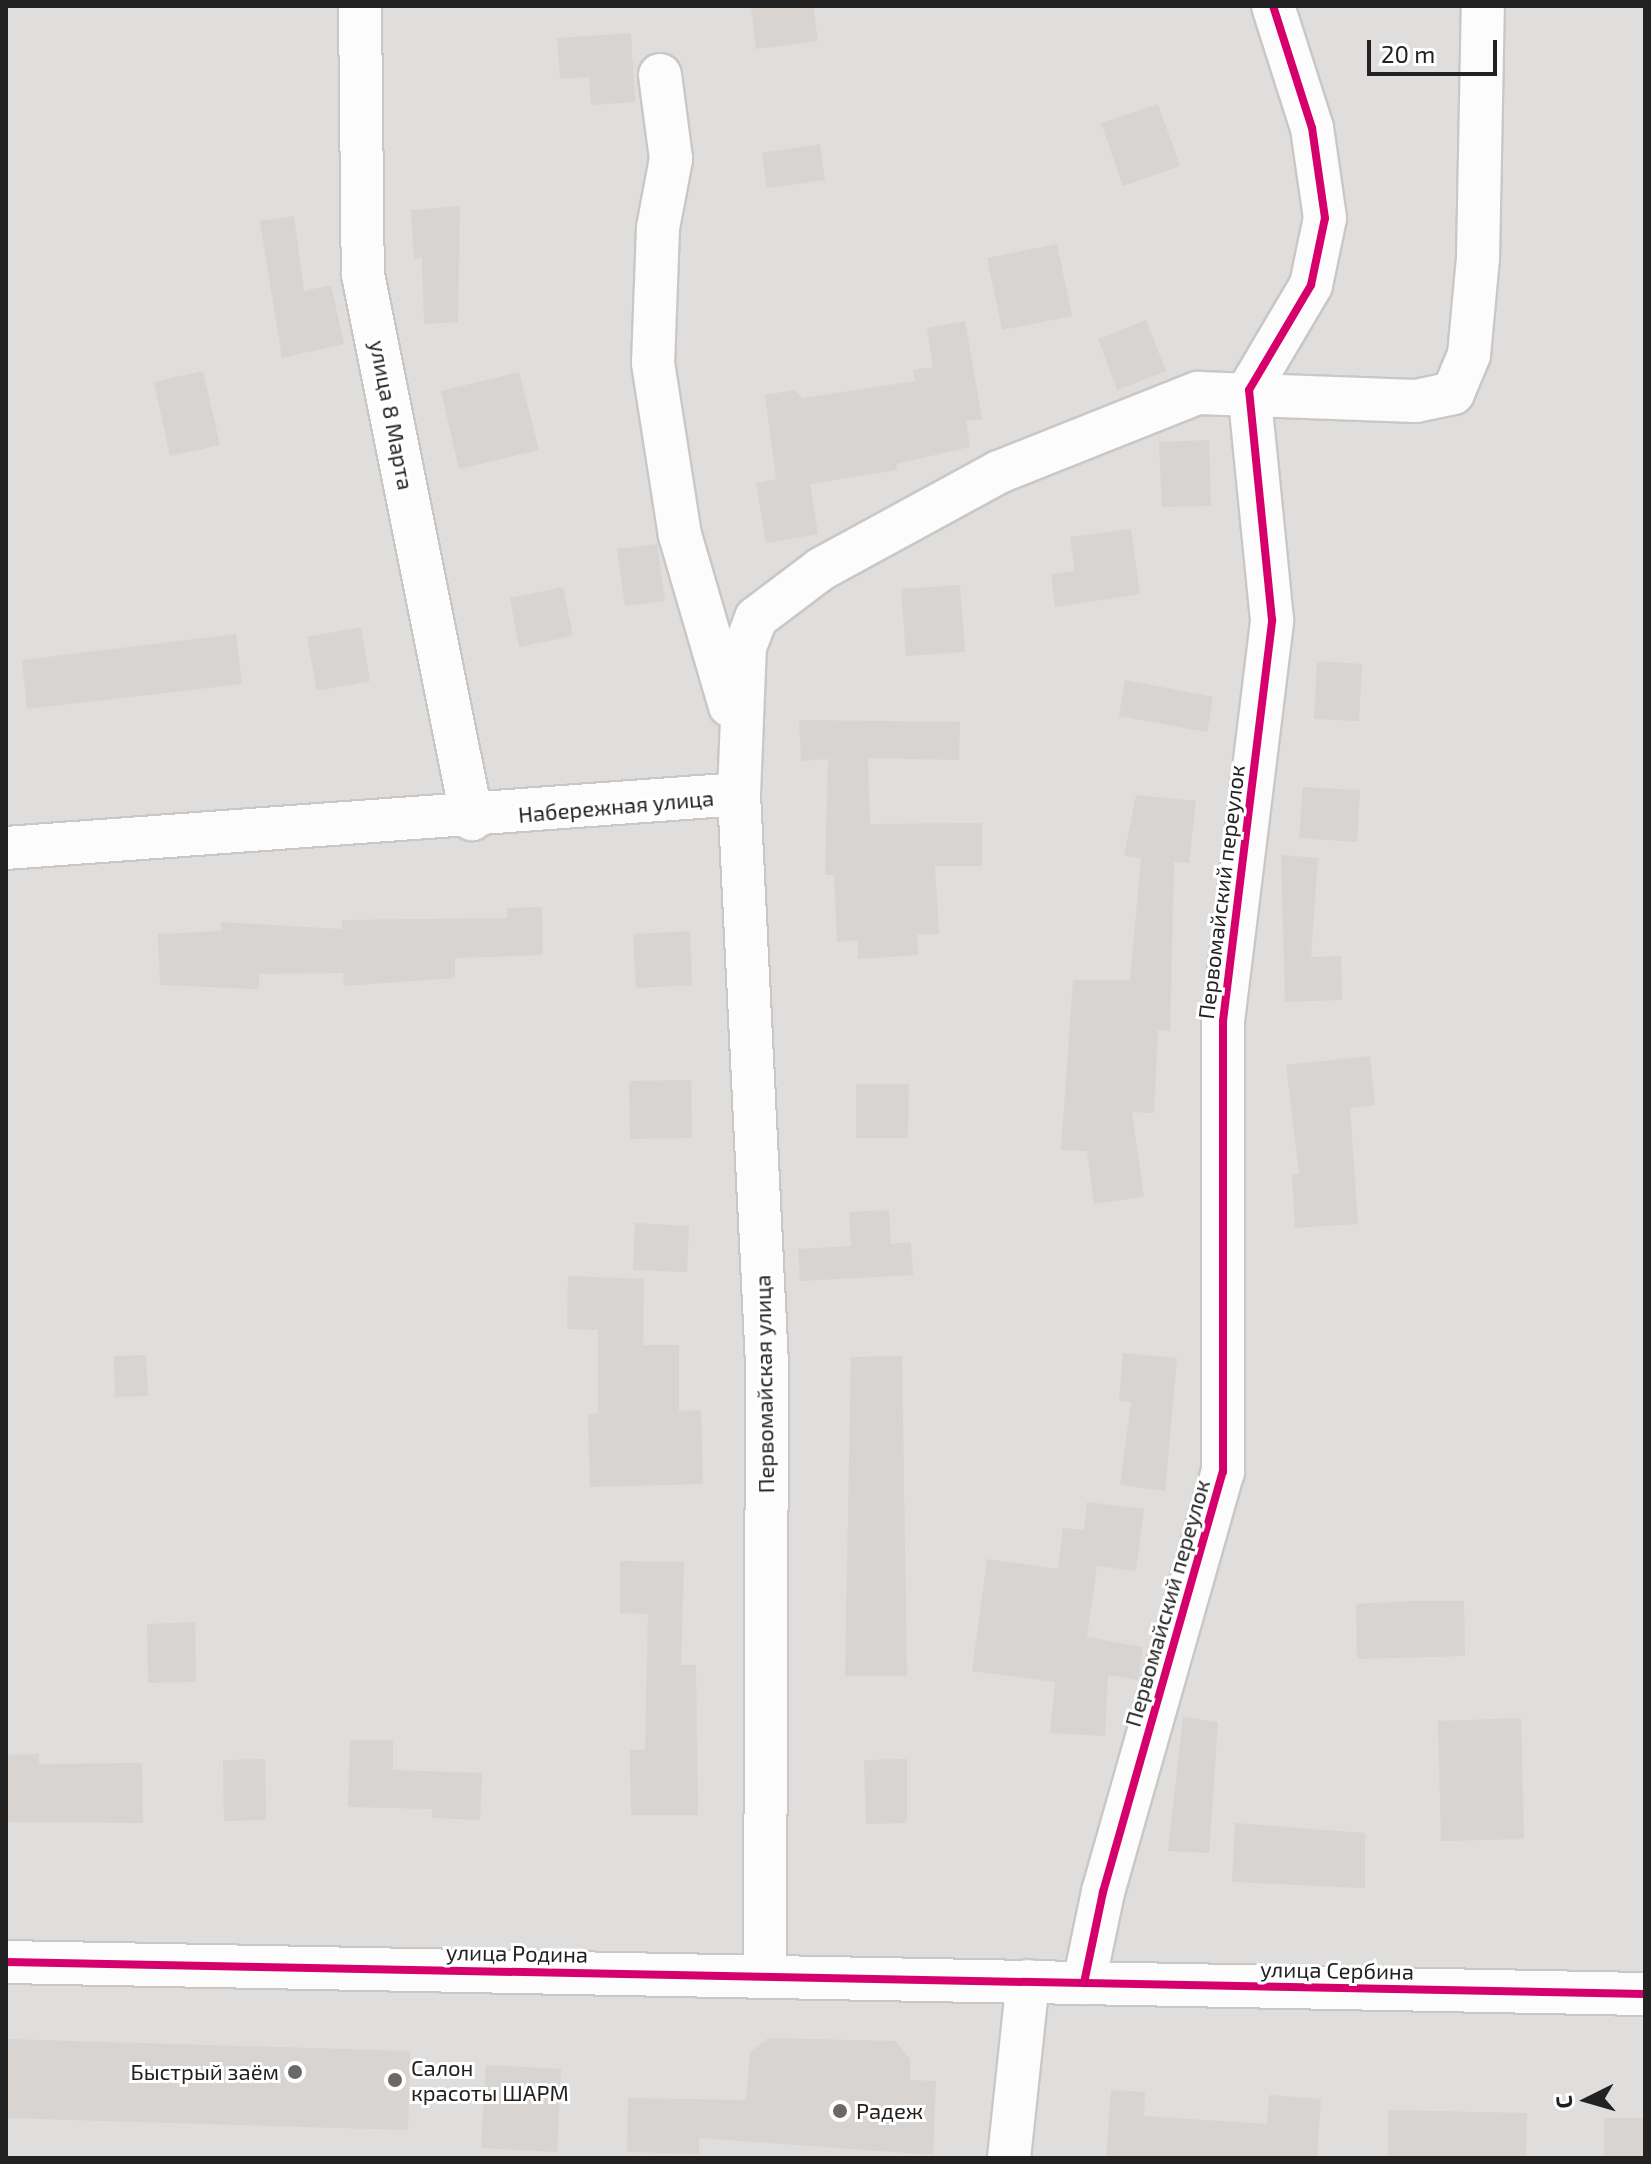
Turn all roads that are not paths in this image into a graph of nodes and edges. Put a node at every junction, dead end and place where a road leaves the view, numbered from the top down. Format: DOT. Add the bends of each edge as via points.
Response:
graph roads {
  1 [pos="360,6"];
  2 [pos="1273,6"];
  3 [pos="1483,6"];
  4 [pos="660,75"];
  5 [pos="1249,390"];
  6 [pos="738,733"];
  7 [pos="739,794"];
  8 [pos="472,819"];
  9 [pos="6,848"];
  10 [pos="6,1962"];
  11 [pos="765,1975"];
  12 [pos="1028,1981"];
  13 [pos="1084,1983"];
  14 [pos="1645,1994"];
  15 [pos="1009,2158"];
  1 -- 8 [label="street, улица 8 Марта" via="363,274"];
  2 -- 5 [label="street" via="1312,128 1325,218 1311,285"];
  3 -- 5 [label="street, Набережная улица" via="1478,258 1469,355 1453,393 1416,401"];
  4 -- 6 [label="street" via="671,159 658,228 653,363 680,535"];
  5 -- 6 [label="street, Набережная улица" via="1198,393 999,472 784,592 756,618 745,647"];
  5 -- 13 [label="street, Первомайский переулок" via="1272,620 1223,1021 1223,1472 1103,1892"];
  6 -- 7 [label="street, Набережная улица"];
  7 -- 8 [label="street, Набережная улица"];
  7 -- 11 [label="street, Первомайская улица" via="767,1365"];
  8 -- 9 [label="street, Набережная улица"];
  10 -- 11 [label="street, улица Родина"];
  11 -- 12 [label="street, улица Родина"];
  12 -- 13 [label="street, улица Сербина"];
  12 -- 15 [label="street"];
  13 -- 14 [label="street, улица Сербина"];
}
